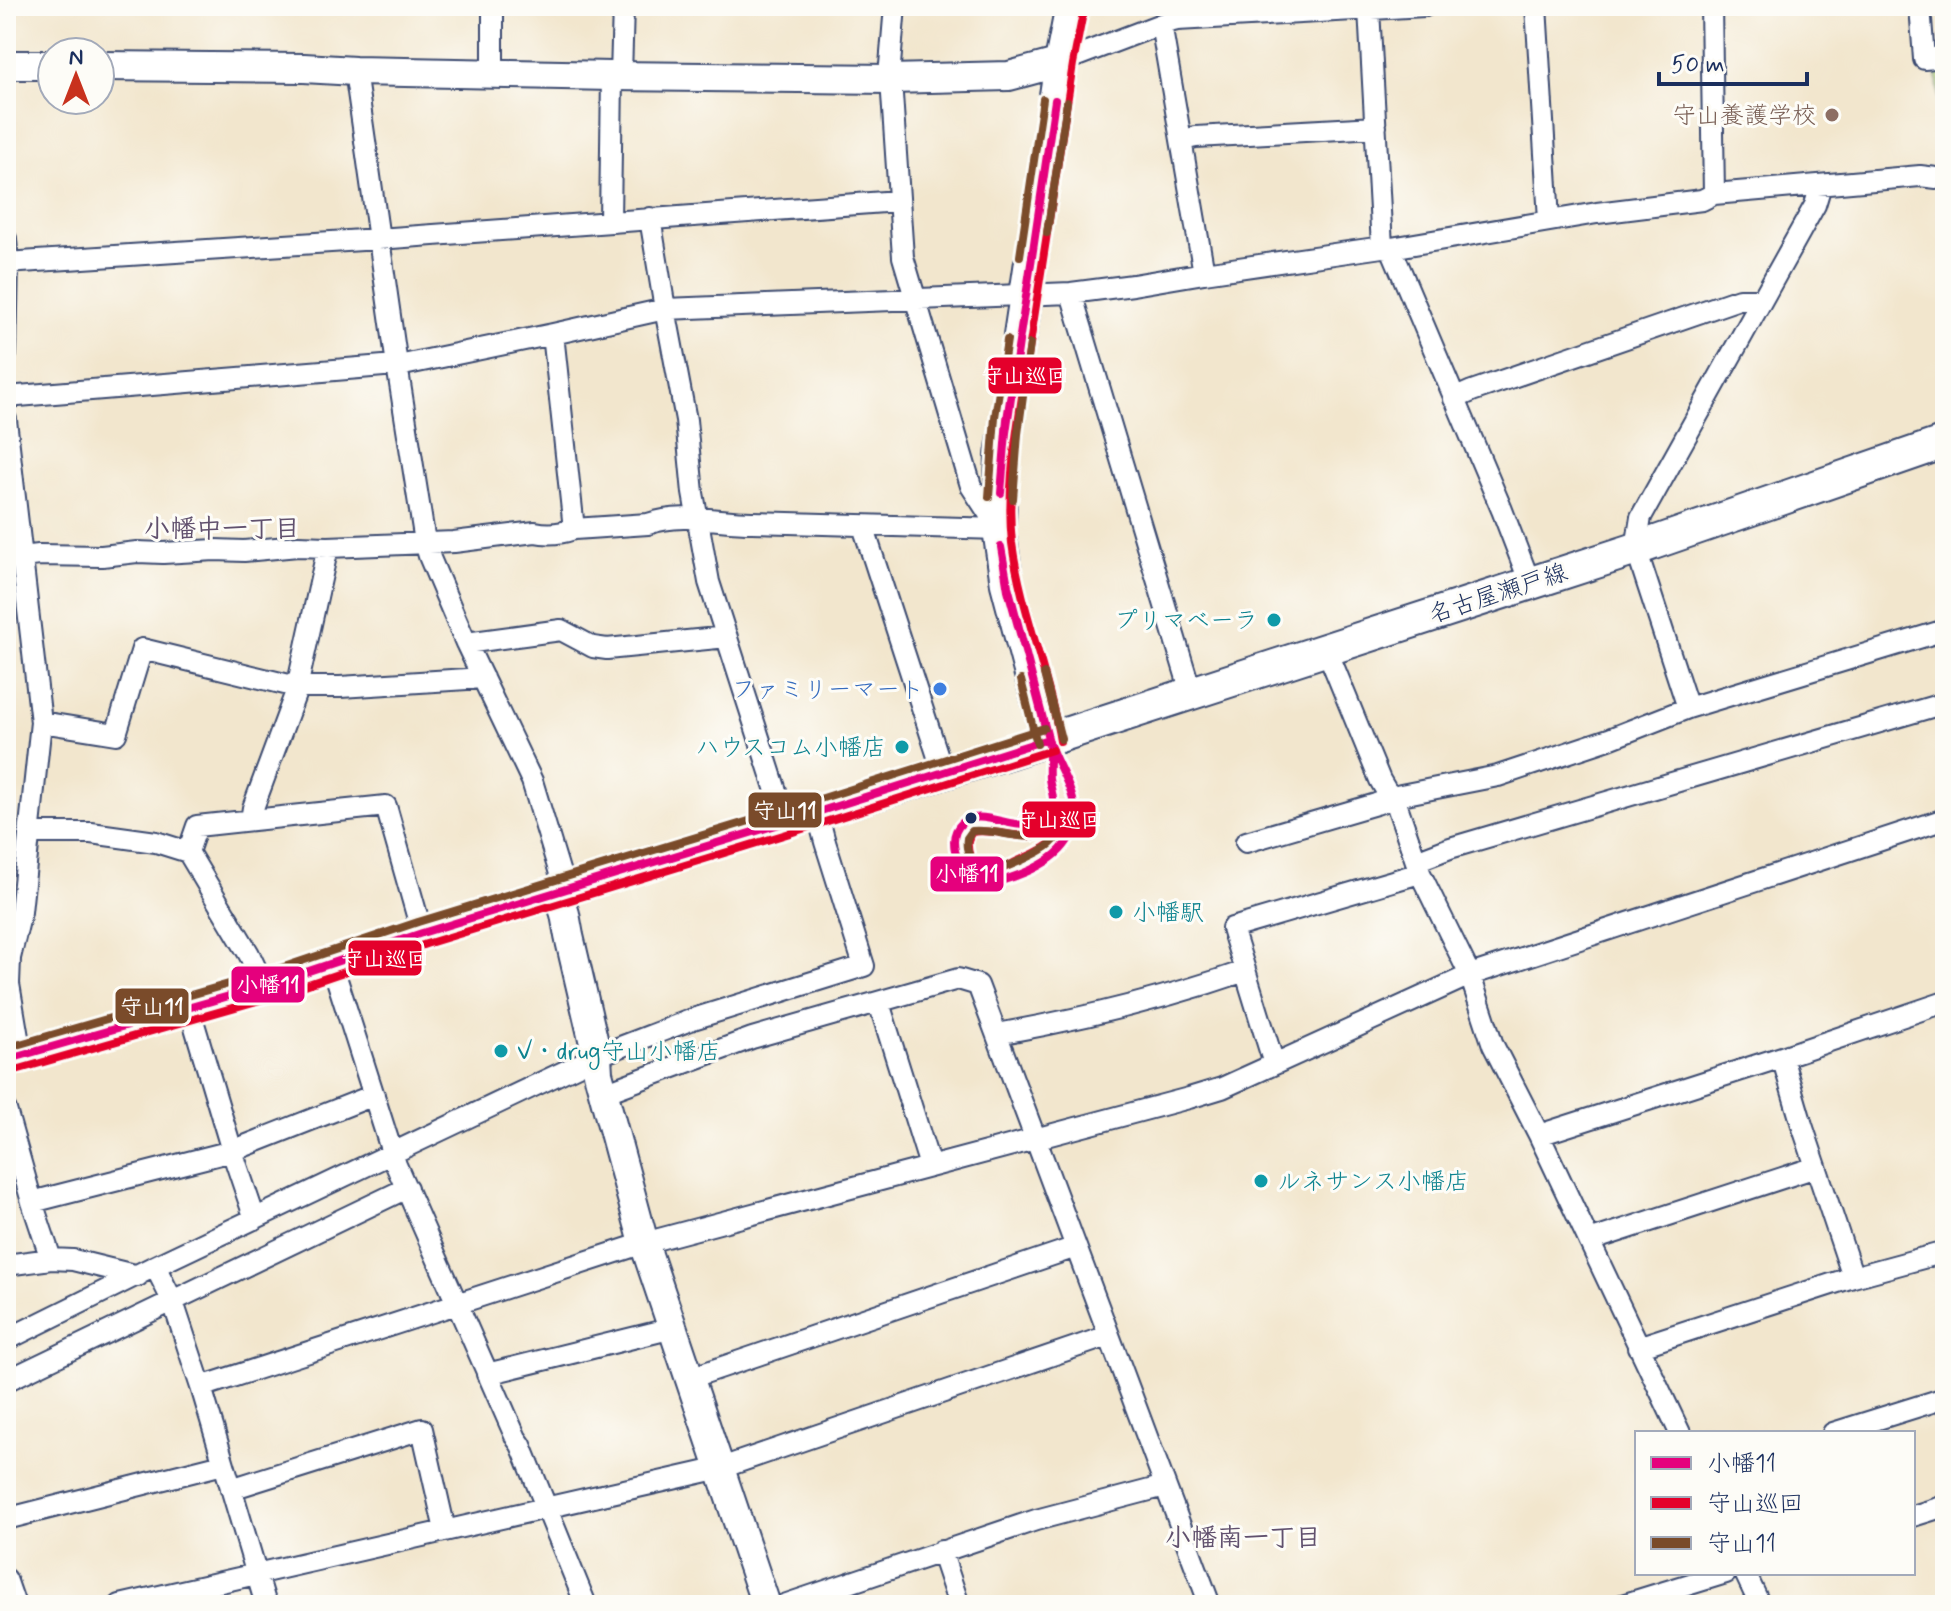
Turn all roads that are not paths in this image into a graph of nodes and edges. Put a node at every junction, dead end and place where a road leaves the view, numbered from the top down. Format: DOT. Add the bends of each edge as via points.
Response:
graph roads {
  1 [pos="493,6"];
  2 [pos="623,6"];
  3 [pos="895,6"];
  4 [pos="1072,6"];
  5 [pos="1425,6"];
  6 [pos="1536,6"];
  7 [pos="1711,6"];
  8 [pos="1920,6"];
  9 [pos="1369,9"];
  10 [pos="1161,24"];
  11 [pos="1945,57"];
  12 [pos="1061,62"];
  13 [pos="6,65"];
  14 [pos="36,65"];
  15 [pos="116,66"];
  16 [pos="355,71"];
  17 [pos="493,73"];
  18 [pos="616,76"];
  19 [pos="890,79"];
  20 [pos="1376,127"];
  21 [pos="1182,140"];
  22 [pos="1821,185"];
  23 [pos="1944,185"];
  24 [pos="1714,194"];
  25 [pos="898,201"];
  26 [pos="650,218"];
  27 [pos="1549,220"];
  28 [pos="610,221"];
  29 [pos="6,239"];
  30 [pos="378,239"];
  31 [pos="1386,248"];
  32 [pos="7,264"];
  33 [pos="1204,273"];
  34 [pos="1071,293"];
  35 [pos="1026,294"];
  36 [pos="915,298"];
  37 [pos="1761,299"];
  38 [pos="665,309"];
  39 [pos="553,334"];
  40 [pos="6,354"];
  41 [pos="397,365"];
  42 [pos="6,397"];
  43 [pos="1454,399"];
  44 [pos="6,420"];
  45 [pos="1945,442"];
  46 [pos="697,518"];
  47 [pos="863,526"];
  48 [pos="574,529"];
  49 [pos="999,529"];
  50 [pos="425,542"];
  51 [pos="328,547"];
  52 [pos="1636,549"];
  53 [pos="14,558"];
  54 [pos="1530,583"];
  55 [pos="1945,630"];
  56 [pos="727,637"];
  57 [pos="466,643"];
  58 [pos="1326,648"];
  59 [pos="483,678"];
  60 [pos="297,687"];
  61 [pos="1191,692"];
  62 [pos="1945,703"];
  63 [pos="1688,708"];
  64 [pos="41,722"];
  65 [pos="1049,743"];
  66 [pos="943,772"];
  67 [pos="1394,797"];
  68 [pos="817,812"];
  69 [pos="1945,819"];
  70 [pos="251,820"];
  71 [pos="786,822"];
  72 [pos="31,833"];
  73 [pos="1246,842"];
  74 [pos="188,852"];
  75 [pos="1418,867"];
  76 [pos="561,891"];
  77 [pos="14,896"];
  78 [pos="422,933"];
  79 [pos="332,964"];
  80 [pos="1245,971"];
  81 [pos="1470,975"];
  82 [pos="264,986"];
  83 [pos="1945,1002"];
  84 [pos="879,1003"];
  85 [pos="189,1007"];
  86 [pos="997,1034"];
  87 [pos="597,1056"];
  88 [pos="13,1057"];
  89 [pos="1782,1057"];
  90 [pos="1274,1064"];
  91 [pos="604,1093"];
  92 [pos="374,1095"];
  93 [pos="6,1110"];
  94 [pos="1539,1135"];
  95 [pos="1036,1139"];
  96 [pos="232,1151"];
  97 [pos="393,1154"];
  98 [pos="930,1166"];
  99 [pos="1816,1167"];
  100 [pos="407,1188"];
  101 [pos="32,1202"];
  102 [pos="255,1219"];
  103 [pos="1589,1241"];
  104 [pos="644,1243"];
  105 [pos="1076,1247"];
  106 [pos="1945,1252"];
  107 [pos="51,1259"];
  108 [pos="6,1265"];
  109 [pos="146,1271"];
  110 [pos="1853,1277"];
  111 [pos="173,1302"];
  112 [pos="455,1303"];
  113 [pos="673,1328"];
  114 [pos="1108,1336"];
  115 [pos="6,1340"];
  116 [pos="1638,1347"];
  117 [pos="487,1374"];
  118 [pos="690,1378"];
  119 [pos="6,1381"];
  120 [pos="201,1387"];
  121 [pos="1945,1398"];
  122 [pos="1679,1431"];
  123 [pos="1839,1431"];
  124 [pos="223,1464"];
  125 [pos="721,1468"];
  126 [pos="1165,1486"];
  127 [pos="231,1489"];
  128 [pos="1945,1506"];
  129 [pos="546,1507"];
  130 [pos="1915,1515"];
  131 [pos="6,1519"];
  132 [pos="445,1530"];
  133 [pos="941,1551"];
  134 [pos="256,1574"];
  135 [pos="1720,1575"];
  136 [pos="1746,1575"];
  137 [pos="6,1579"];
  138 [pos="15,1605"];
  139 [pos="120,1605"];
  140 [pos="266,1605"];
  141 [pos="586,1605"];
  142 [pos="766,1605"];
  143 [pos="784,1605"];
  144 [pos="959,1605"];
  145 [pos="1210,1605"];
  146 [pos="1622,1605"];
  147 [pos="1760,1605"];
  1 -- 17 [label="street"];
  2 -- 18 [label="street"];
  3 -- 19 [label="street"];
  4 -- 12 [label="main road"];
  5 -- 9 [label="street"];
  6 -- 27 [label="street"];
  7 -- 24 [label="street"];
  8 -- 11 [label="street" via="1924,59"];
  9 -- 10 [label="street"];
  9 -- 20 [label="street"];
  10 -- 12 [label="street"];
  10 -- 21 [label="street"];
  12 -- 19 [label="street" via="1009,76"];
  12 -- 35 [label="main road"];
  13 -- 14 [label="street"];
  15 -- 16 [label="street"];
  16 -- 17 [label="street"];
  16 -- 30 [label="street"];
  17 -- 18 [label="street"];
  18 -- 19 [label="street"];
  18 -- 28 [label="street"];
  19 -- 25 [label="street"];
  20 -- 21 [label="street"];
  20 -- 31 [label="street"];
  21 -- 33 [label="street"];
  22 -- 23 [label="street" via="1920,176"];
  22 -- 24 [label="street"];
  22 -- 37 [label="street" via="1815,205"];
  24 -- 27 [label="street" via="1702,200"];
  25 -- 26 [label="street"];
  25 -- 36 [label="street" via="903,257"];
  26 -- 28 [label="street"];
  26 -- 38 [label="street"];
  27 -- 31 [label="street"];
  28 -- 30 [label="street"];
  29 -- 32 [label="street"];
  30 -- 32 [label="street"];
  30 -- 41 [label="street"];
  31 -- 33 [label="street"];
  31 -- 43 [label="street"];
  32 -- 40 [label="street"];
  33 -- 34 [label="street"];
  34 -- 35 [label="street"];
  34 -- 61 [label="street"];
  35 -- 36 [label="street"];
  35 -- 49 [label="main road" via="1002,455"];
  36 -- 38 [label="street"];
  36 -- 49 [label="street" via="971,486"];
  37 -- 43 [label="street" via="1739,299"];
  37 -- 52 [label="street" via="1641,517"];
  38 -- 39 [label="street"];
  38 -- 46 [label="street"];
  39 -- 41 [label="street"];
  39 -- 48 [label="street"];
  41 -- 42 [label="street"];
  41 -- 50 [label="street"];
  43 -- 54 [label="street"];
  44 -- 53 [label="street"];
  45 -- 52 [label="main road, 名古屋瀬戸線"];
  46 -- 47 [label="street"];
  46 -- 48 [label="street"];
  46 -- 56 [label="street" via="709,582"];
  47 -- 49 [label="street"];
  47 -- 66 [label="street"];
  48 -- 50 [label="street"];
  49 -- 65 [label="main road" via="1007,584"];
  50 -- 51 [label="street"];
  50 -- 57 [label="street"];
  51 -- 53 [label="street"];
  51 -- 60 [label="street"];
  52 -- 54 [label="main road, 名古屋瀬戸線"];
  52 -- 63 [label="street"];
  53 -- 64 [label="street"];
  54 -- 58 [label="main road, 名古屋瀬戸線"];
  55 -- 63 [label="street"];
  56 -- 57 [label="street" via="607,649 561,630"];
  56 -- 71 [label="street"];
  57 -- 59 [label="street"];
  58 -- 61 [label="main road, 名古屋瀬戸線"];
  58 -- 67 [label="street" via="1380,780"];
  59 -- 60 [label="street"];
  59 -- 76 [label="street" via="532,781"];
  60 -- 64 [label="street" via="142,649 116,734"];
  60 -- 70 [label="street"];
  61 -- 65 [label="main road, 名古屋瀬戸線"];
  62 -- 75 [label="street" via="1450,848"];
  63 -- 67 [label="street" via="1498,776"];
  64 -- 72 [label="street"];
  65 -- 66 [label="main road, 名古屋瀬戸線"];
  66 -- 68 [label="main road, 名古屋瀬戸線"];
  67 -- 73 [label="street"];
  67 -- 75 [label="street"];
  68 -- 71 [label="main road, 名古屋瀬戸線"];
  68 -- 87 [label="street" via="864,966 693,1019"];
  69 -- 81 [label="street"];
  70 -- 74 [label="street" via="197,826"];
  70 -- 78 [label="street" via="386,806"];
  71 -- 76 [label="main road, 名古屋瀬戸線"];
  72 -- 74 [label="street" via="91,833"];
  72 -- 77 [label="street"];
  74 -- 82 [label="street"];
  75 -- 80 [label="street" via="1232,928"];
  75 -- 81 [label="street"];
  76 -- 78 [label="main road, 名古屋瀬戸線"];
  76 -- 87 [label="street"];
  77 -- 88 [label="street" via="18,928 9,984"];
  78 -- 79 [label="main road, 名古屋瀬戸線"];
  79 -- 82 [label="main road, 名古屋瀬戸線"];
  79 -- 92 [label="street"];
  80 -- 86 [label="street" via="1109,1011"];
  80 -- 90 [label="street"];
  81 -- 90 [label="street"];
  81 -- 94 [label="street" via="1493,1045"];
  82 -- 85 [label="main road, 名古屋瀬戸線"];
  83 -- 89 [label="street"];
  84 -- 86 [label="street" via="958,979 978,985"];
  84 -- 91 [label="street" via="752,1038"];
  84 -- 98 [label="street"];
  85 -- 88 [label="main road, 名古屋瀬戸線"];
  85 -- 96 [label="street"];
  86 -- 95 [label="street"];
  87 -- 91 [label="street"];
  87 -- 97 [label="street"];
  89 -- 94 [label="street"];
  89 -- 99 [label="street"];
  90 -- 95 [label="street" via="1222,1088"];
  91 -- 104 [label="street"];
  92 -- 96 [label="street"];
  92 -- 97 [label="street"];
  93 -- 101 [label="street"];
  94 -- 103 [label="street"];
  95 -- 98 [label="street"];
  95 -- 105 [label="street"];
  96 -- 101 [label="street"];
  96 -- 102 [label="street"];
  97 -- 100 [label="street"];
  97 -- 102 [label="street"];
  98 -- 104 [label="street"];
  99 -- 103 [label="street"];
  99 -- 110 [label="street"];
  100 -- 111 [label="street"];
  100 -- 112 [label="street"];
  101 -- 107 [label="street"];
  102 -- 109 [label="street"];
  103 -- 116 [label="street"];
  104 -- 112 [label="street"];
  104 -- 113 [label="street"];
  105 -- 114 [label="street"];
  105 -- 118 [label="street"];
  106 -- 110 [label="street"];
  107 -- 108 [label="street"];
  107 -- 109 [label="street"];
  109 -- 111 [label="street"];
  109 -- 115 [label="street"];
  110 -- 116 [label="street"];
  111 -- 119 [label="street"];
  111 -- 120 [label="street"];
  112 -- 117 [label="street"];
  112 -- 120 [label="street"];
  113 -- 117 [label="street"];
  113 -- 118 [label="street"];
  114 -- 125 [label="street"];
  114 -- 126 [label="street"];
  116 -- 122 [label="street"];
  117 -- 129 [label="street"];
  118 -- 125 [label="street"];
  120 -- 124 [label="street"];
  121 -- 123 [label="street"];
  124 -- 127 [label="street"];
  124 -- 131 [label="street"];
  125 -- 129 [label="street"];
  125 -- 142 [label="street"];
  126 -- 133 [label="street"];
  126 -- 145 [label="street"];
  127 -- 132 [label="street" via="422,1429"];
  127 -- 134 [label="street"];
  128 -- 130 [label="street"];
  129 -- 132 [label="street"];
  129 -- 141 [label="street"];
  132 -- 134 [label="street"];
  133 -- 143 [label="street"];
  133 -- 144 [label="street"];
  134 -- 139 [label="street"];
  134 -- 140 [label="street"];
  135 -- 146 [label="street"];
  136 -- 147 [label="street"];
  137 -- 138 [label="street"];
}
